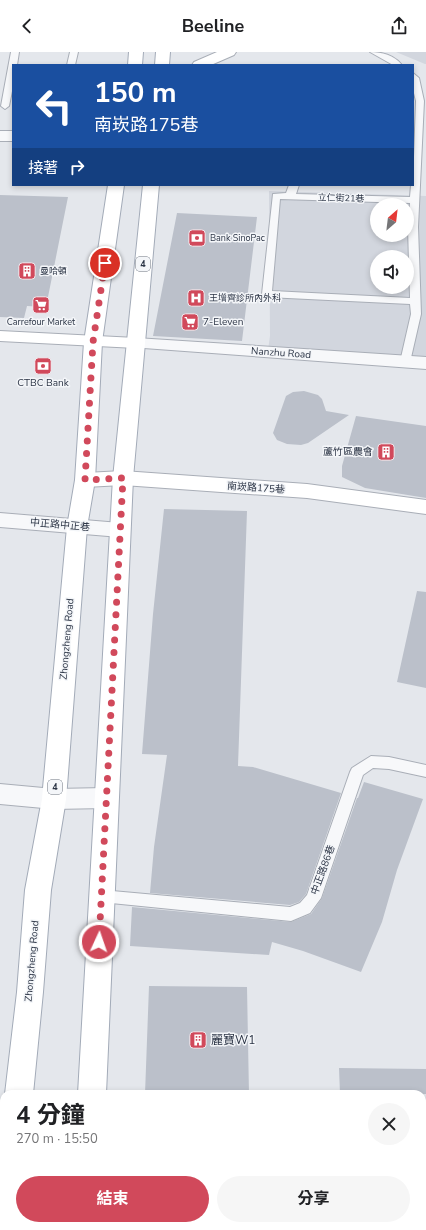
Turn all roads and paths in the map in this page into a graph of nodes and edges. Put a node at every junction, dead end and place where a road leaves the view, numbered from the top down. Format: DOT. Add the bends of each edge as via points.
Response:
graph roads {
  1 [pos="15,52"];
  2 [pos="74,52"];
  3 [pos="136,52"];
  4 [pos="163,52"];
  5 [pos="229,52"];
  6 [pos="374,52"];
  7 [pos="13,64"];
  8 [pos="71,64"];
  9 [pos="135,64"];
  10 [pos="162,64"];
  11 [pos="201,64"];
  12 [pos="397,64"];
  13 [pos="12,68"];
  14 [pos="414,77"];
  15 [pos="420,101"];
  16 [pos="5,106"];
  17 [pos="419,134"];
  18 [pos="0,136"];
  19 [pos="12,136"];
  20 [pos="116,186"];
  21 [pos="150,186"];
  22 [pos="294,186"];
  23 [pos="290,196"];
  24 [pos="415,200"];
  25 [pos="416,301"];
  26 [pos="0,336"];
  27 [pos="93,342"];
  28 [pos="136,343"];
  29 [pos="405,362"];
  30 [pos="426,363"];
  31 [pos="123,478"];
  32 [pos="85,480"];
  33 [pos="426,507"];
  34 [pos="0,520"];
  35 [pos="77,527"];
  36 [pos="120,530"];
  37 [pos="426,771"];
  38 [pos="0,794"];
  39 [pos="106,798"];
  40 [pos="54,799"];
  41 [pos="101,896"];
  42 [pos="19,1090"];
  43 [pos="92,1090"];
  1 -- 7 [label="lane"];
  2 -- 8 [label="lane"];
  3 -- 9 [label="main road"];
  4 -- 10 [label="main road"];
  5 -- 11 [label="main road"];
  6 -- 12 [label="lane"];
  13 -- 16 [label="lane"];
  14 -- 15 [label="lane"];
  15 -- 17 [label="lane"];
  17 -- 24 [label="lane"];
  18 -- 19 [label="street"];
  20 -- 27 [label="main road, Zhongzheng Road / 4"];
  21 -- 28 [label="main road, 4"];
  22 -- 23 [label="lane"];
  23 -- 24 [label="lane, 立仁街21巷"];
  23 -- 25 [label="lane, 立仁街21巷" via="276,196 266,294"];
  24 -- 25 [label="lane" via="413,227"];
  25 -- 29 [label="lane" via="416,314"];
  26 -- 27 [label="main road"];
  27 -- 28 [label="main road"];
  27 -- 32 [label="main road, Zhongzheng Road / 4"];
  28 -- 29 [label="street, Nanzhu Road"];
  28 -- 31 [label="main road, 4"];
  29 -- 30 [label="street, Nanzhu Road"];
  31 -- 32 [label="main road, 南崁路175巷"];
  31 -- 33 [label="main road, 南崁路175巷" via="307,492"];
  31 -- 36 [label="main road, 4"];
  32 -- 35 [label="main road, Zhongzheng Road / 4"];
  34 -- 35 [label="street, 中正路中正巷"];
  35 -- 36 [label="street, 中正路中正巷"];
  35 -- 40 [label="main road, Zhongzheng Road / 4"];
  36 -- 39 [label="main road, 4"];
  37 -- 41 [label="lane, 中正路86巷" via="371,762 357,772 313,898 305,908 291,914"];
  38 -- 40 [label="street"];
  39 -- 40 [label="street"];
  39 -- 41 [label="main road, 4"];
  40 -- 42 [label="main road, Zhongzheng Road / 4" via="38,890"];
  41 -- 43 [label="main road, 4"];
}
